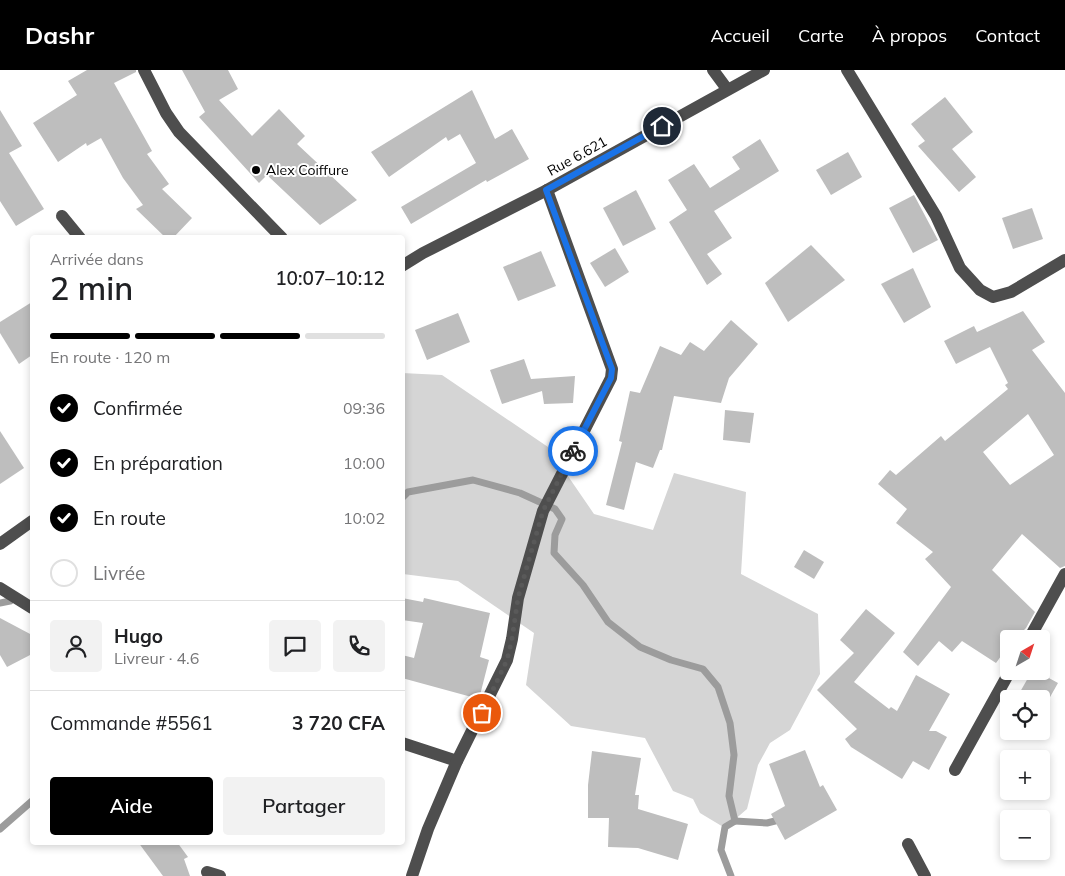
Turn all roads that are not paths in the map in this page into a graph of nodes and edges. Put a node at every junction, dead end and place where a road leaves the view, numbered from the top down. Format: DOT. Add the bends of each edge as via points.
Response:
graph roads {
  1 [pos="144,70"];
  2 [pos="713,70"];
  3 [pos="764,70"];
  4 [pos="847,70"];
  5 [pos="727,89"];
  6 [pos="546,190"];
  7 [pos="62,216"];
  8 [pos="78,235"];
  9 [pos="279,235"];
  10 [pos="1065,260"];
  11 [pos="405,264"];
  12 [pos="30,522"];
  13 [pos="0,544"];
  14 [pos="1065,574"];
  15 [pos="0,588"];
  16 [pos="30,607"];
  17 [pos="1034,630"];
  18 [pos="1005,680"];
  19 [pos="405,744"];
  20 [pos="457,761"];
  21 [pos="955,770"];
  22 [pos="908,844"];
  23 [pos="412,876"];
  24 [pos="925,876"];
  1 -- 9 [label="street" via="179,132"];
  2 -- 5 [label="street"];
  3 -- 5 [label="street, Rue 6.621"];
  4 -- 10 [label="street" via="936,216 960,268 980,290 993,297 1011,292"];
  5 -- 6 [label="street, Rue 6.621"];
  6 -- 11 [label="street, Rue 6.621"];
  6 -- 20 [label="street" via="612,369 611,378 543,511 518,598 507,660"];
  7 -- 8 [label="street"];
  12 -- 13 [label="street"];
  14 -- 17 [label="street"];
  15 -- 16 [label="street"];
  18 -- 21 [label="street"];
  19 -- 20 [label="street"];
  20 -- 23 [label="street"];
  22 -- 24 [label="street"];
}
